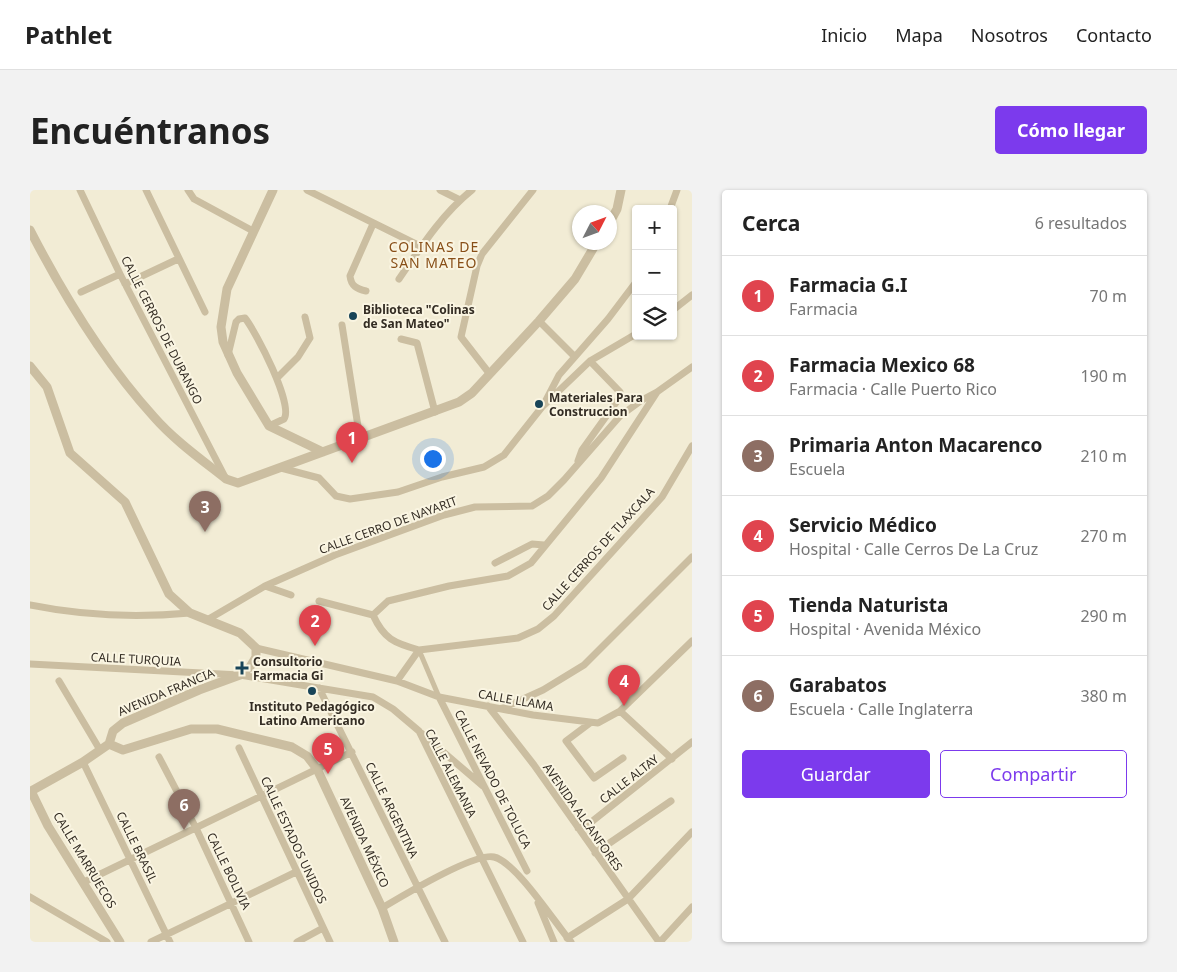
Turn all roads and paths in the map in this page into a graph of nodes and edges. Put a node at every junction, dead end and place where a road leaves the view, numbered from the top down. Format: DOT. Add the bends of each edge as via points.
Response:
graph roads {
  1 [pos="80,190"];
  2 [pos="146,190"];
  3 [pos="188,190"];
  4 [pos="273,190"];
  5 [pos="307,190"];
  6 [pos="440,190"];
  7 [pos="472,190"];
  8 [pos="533,190"];
  9 [pos="621,190"];
  10 [pos="676,190"];
  11 [pos="460,200"];
  12 [pos="671,205"];
  13 [pos="617,209"];
  14 [pos="373,224"];
  15 [pos="30,230"];
  16 [pos="253,232"];
  17 [pos="420,246"];
  18 [pos="592,250"];
  19 [pos="178,259"];
  20 [pos="120,274"];
  21 [pos="399,279"];
  22 [pos="125,284"];
  23 [pos="632,287"];
  24 [pos="366,291"];
  25 [pos="81,292"];
  26 [pos="692,295"];
  27 [pos="677,307"];
  28 [pos="205,312"];
  29 [pos="305,318"];
  30 [pos="539,321"];
  31 [pos="342,325"];
  32 [pos="632,336"];
  33 [pos="401,339"];
  34 [pos="228,355"];
  35 [pos="574,356"];
  36 [pos="590,361"];
  37 [pos="30,366"];
  38 [pos="692,367"];
  39 [pos="489,373"];
  40 [pos="277,378"];
  41 [pos="657,392"];
  42 [pos="542,407"];
  43 [pos="435,412"];
  44 [pos="269,426"];
  45 [pos="360,439"];
  46 [pos="692,446"];
  47 [pos="322,452"];
  48 [pos="576,465"];
  49 [pos="281,468"];
  50 [pos="226,480"];
  51 [pos="544,545"];
  52 [pos="692,557"];
  53 [pos="495,563"];
  54 [pos="265,586"];
  55 [pos="291,595"];
  56 [pos="319,601"];
  57 [pos="30,605"];
  58 [pos="190,613"];
  59 [pos="372,615"];
  60 [pos="207,620"];
  61 [pos="692,641"];
  62 [pos="256,648"];
  63 [pos="419,650"];
  64 [pos="30,664"];
  65 [pos="240,675"];
  66 [pos="59,681"];
  67 [pos="397,681"];
  68 [pos="319,688"];
  69 [pos="439,697"];
  70 [pos="488,706"];
  71 [pos="502,708"];
  72 [pos="620,711"];
  73 [pos="590,723"];
  74 [pos="419,731"];
  75 [pos="692,742"];
  76 [pos="109,744"];
  77 [pos="239,748"];
  78 [pos="100,750"];
  79 [pos="352,752"];
  80 [pos="159,757"];
  81 [pos="623,758"];
  82 [pos="672,759"];
  83 [pos="84,762"];
  84 [pos="317,769"];
  85 [pos="485,788"];
  86 [pos="31,791"];
  87 [pos="261,795"];
  88 [pos="671,801"];
  89 [pos="196,828"];
  90 [pos="578,828"];
  91 [pos="692,832"];
  92 [pos="594,853"];
  93 [pos="480,857"];
  94 [pos="131,859"];
  95 [pos="527,871"];
  96 [pos="296,872"];
  97 [pos="84,882"];
  98 [pos="418,887"];
  99 [pos="534,893"];
  100 [pos="30,897"];
  101 [pos="628,899"];
  102 [pos="233,904"];
  103 [pos="692,906"];
  104 [pos="382,908"];
  105 [pos="323,928"];
  106 [pos="168,939"];
  107 [pos="569,940"];
  108 [pos="107,942"];
  109 [pos="120,942"];
  110 [pos="152,942"];
  111 [pos="249,942"];
  112 [pos="297,942"];
  113 [pos="330,942"];
  114 [pos="394,942"];
  115 [pos="444,942"];
  116 [pos="523,942"];
  117 [pos="554,942"];
  118 [pos="660,942"];
  1 -- 20 [label="street, CALLE CERROS DE DURANGO"];
  2 -- 19 [label="street"];
  3 -- 16 [label="street" via="194,199"];
  4 -- 16 [label="street"];
  5 -- 14 [label="street"];
  6 -- 11 [label="street"];
  7 -- 11 [label="street"];
  8 -- 39 [label="street" via="482,254 477,266 461,337"];
  9 -- 13 [label="street"];
  10 -- 12 [label="street"];
  11 -- 17 [label="street"];
  14 -- 17 [label="street"];
  14 -- 24 [label="street" via="350,276 350,283"];
  15 -- 50 [label="street" via="52,273 123,380 155,419"];
  16 -- 34 [label="street" via="227,289 221,327"];
  17 -- 21 [label="street"];
  18 -- 30 [label="street" via="575,279"];
  19 -- 22 [label="street"];
  19 -- 28 [label="street"];
  20 -- 22 [label="street, CALLE CERROS DE DURANGO"];
  20 -- 25 [label="street"];
  22 -- 50 [label="street, CALLE CERROS DE DURANGO"];
  23 -- 35 [label="street"];
  26 -- 27 [label="street"];
  29 -- 40 [label="street" via="310,338 298,357"];
  30 -- 35 [label="street"];
  30 -- 39 [label="street"];
  31 -- 45 [label="street"];
  32 -- 36 [label="street"];
  33 -- 43 [label="street" via="417,343"];
  34 -- 40 [label="street" via="236,322 245,318"];
  34 -- 44 [label="street"];
  35 -- 42 [label="street" via="559,375"];
  36 -- 42 [label="street"];
  36 -- 48 [label="street" via="620,392 620,397 582,450"];
  37 -- 58 [label="street" via="47,387 70,453 125,502 162,582 174,600"];
  38 -- 41 [label="street, CALLE CERRO DE NAYARIT"];
  39 -- 43 [label="street" via="472,393"];
  40 -- 44 [label="street" via="287,414"];
  41 -- 48 [label="street, CALLE CERRO DE NAYARIT" via="620,416"];
  41 -- 51 [label="street" via="601,478"];
  42 -- 49 [label="street" via="497,461 398,492 342,499 319,478"];
  43 -- 45 [label="street"];
  44 -- 47 [label="street"];
  45 -- 47 [label="street"];
  46 -- 63 [label="street, CALLE CERROS DE TLAXCALA" via="662,497 554,616 538,629 518,638"];
  47 -- 49 [label="street"];
  48 -- 54 [label="street, CALLE CERRO DE NAYARIT" via="548,496 532,506 475,507 444,515 335,555"];
  49 -- 50 [label="street" via="238,483"];
  51 -- 53 [label="street" via="532,544"];
  51 -- 59 [label="street" via="531,563 508,576 449,586 388,602"];
  52 -- 71 [label="street" via="584,665 543,690"];
  54 -- 55 [label="street"];
  54 -- 60 [label="street, CALLE CERRO DE NAYARIT"];
  56 -- 59 [label="street"];
  57 -- 58 [label="street" via="104,616"];
  58 -- 60 [label="street"];
  59 -- 63 [label="street" via="389,639"];
  60 -- 62 [label="street" via="240,633"];
  61 -- 72 [label="street"];
  62 -- 65 [label="street, AVENIDA FRANCIA" via="256,657 250,668"];
  62 -- 67 [label="street"];
  63 -- 67 [label="street"];
  63 -- 69 [label="street"];
  64 -- 65 [label="street, CALLE TURQUIA"];
  65 -- 68 [label="street, CALLE ALEMANIA"];
  65 -- 76 [label="street, AVENIDA FRANCIA" via="123,723 113,731"];
  66 -- 78 [label="street"];
  67 -- 69 [label="street"];
  68 -- 74 [label="street, CALLE ALEMANIA" via="373,697"];
  68 -- 79 [label="street, CALLE ARGENTINA"];
  69 -- 70 [label="street, CALLE LLAMA"];
  69 -- 85 [label="street, CALLE NEVADO DE TOLUCA"];
  70 -- 71 [label="street, CALLE LLAMA"];
  70 -- 90 [label="street, AVENIDA ALCANFORES"];
  71 -- 73 [label="street, CALLE LLAMA"];
  72 -- 73 [label="street" via="606,720"];
  72 -- 82 [label="street"];
  73 -- 81 [label="street" via="566,741 594,778"];
  74 -- 85 [label="street"];
  74 -- 93 [label="street, CALLE ALEMANIA"];
  75 -- 82 [label="street, CALLE ALTAY"];
  76 -- 78 [label="street"];
  76 -- 84 [label="street, AVENIDA MÉXICO" via="123,750 191,729 217,729 292,747 307,756"];
  77 -- 87 [label="street, CALLE ESTADOS UNIDOS"];
  78 -- 83 [label="street"];
  79 -- 84 [label="street"];
  79 -- 98 [label="street, CALLE ARGENTINA"];
  80 -- 89 [label="street, CALLE BOLIVIA"];
  82 -- 90 [label="street, CALLE ALTAY" via="586,827"];
  83 -- 86 [label="street"];
  83 -- 94 [label="street, CALLE BRASIL"];
  84 -- 87 [label="street"];
  84 -- 104 [label="street, AVENIDA MÉXICO"];
  85 -- 95 [label="street, CALLE NEVADO DE TOLUCA"];
  86 -- 97 [label="street, CALLE MARRUECOS" via="48,826"];
  87 -- 89 [label="street"];
  87 -- 96 [label="street, CALLE ESTADOS UNIDOS"];
  88 -- 92 [label="street"];
  89 -- 94 [label="street"];
  89 -- 102 [label="street, CALLE BOLIVIA"];
  90 -- 92 [label="street, AVENIDA ALCANFORES"];
  91 -- 101 [label="street"];
  92 -- 101 [label="street, AVENIDA ALCANFORES"];
  93 -- 98 [label="street"];
  93 -- 99 [label="street" via="494,857 516,872"];
  93 -- 116 [label="street, CALLE ALEMANIA"];
  94 -- 97 [label="street"];
  94 -- 106 [label="street, CALLE BRASIL"];
  96 -- 102 [label="street"];
  96 -- 105 [label="street, CALLE ESTADOS UNIDOS"];
  97 -- 109 [label="street, CALLE MARRUECOS"];
  98 -- 104 [label="street"];
  98 -- 115 [label="street, CALLE ARGENTINA"];
  99 -- 107 [label="street"];
  99 -- 117 [label="street"];
  100 -- 108 [label="street"];
  101 -- 107 [label="street"];
  101 -- 118 [label="street, AVENIDA ALCANFORES"];
  102 -- 106 [label="street"];
  102 -- 111 [label="street, CALLE BOLIVIA"];
  103 -- 118 [label="street"];
  104 -- 114 [label="street, AVENIDA MÉXICO"];
  105 -- 112 [label="street"];
  105 -- 113 [label="street, CALLE ESTADOS UNIDOS"];
  106 -- 110 [label="street"];
}
